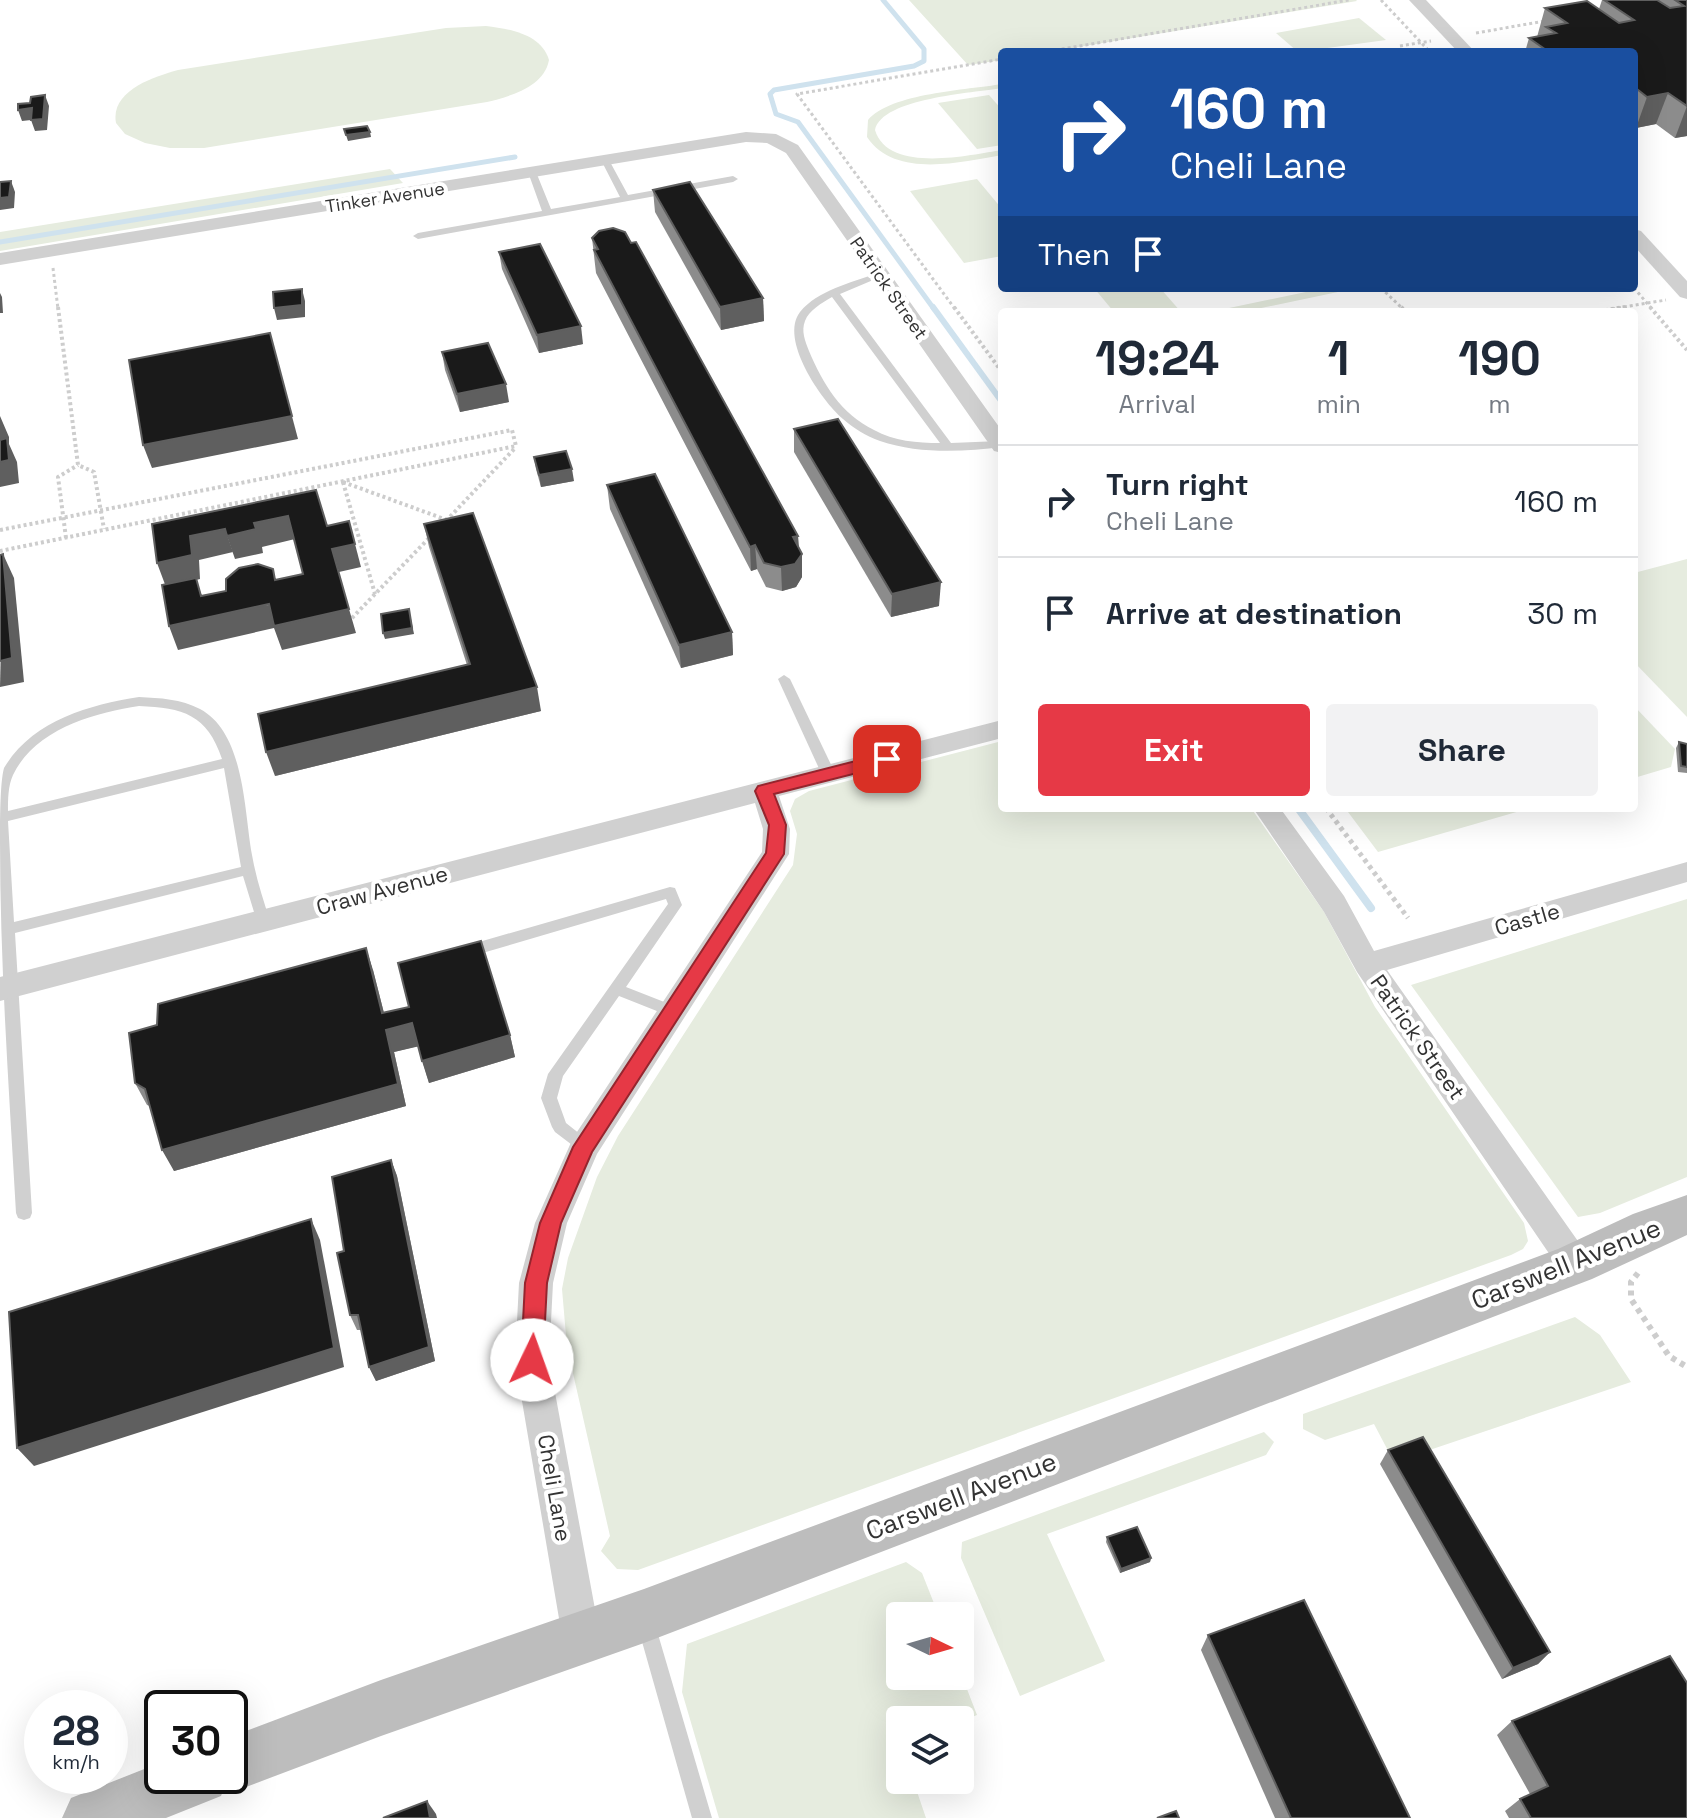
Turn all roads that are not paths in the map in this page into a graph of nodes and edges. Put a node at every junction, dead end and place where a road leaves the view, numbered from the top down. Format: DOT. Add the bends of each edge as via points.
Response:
graph roads {
  1 [pos="1417,0"];
  2 [pos="1463,48"];
  3 [pos="770,138"];
  4 [pos="605,160"];
  5 [pos="532,172"];
  6 [pos="733,179"];
  7 [pos="625,198"];
  8 [pos="547,212"];
  9 [pos="418,236"];
  10 [pos="1638,240"];
  11 [pos="0,259"];
  12 [pos="880,275"];
  13 [pos="835,294"];
  14 [pos="1680,296"];
  15 [pos="998,441"];
  16 [pos="998,445"];
  17 [pos="948,447"];
  18 [pos="784,679"];
  19 [pos="998,730"];
  20 [pos="228,762"];
  21 [pos="829,775"];
  22 [pos="764,791"];
  23 [pos="1269,812"];
  24 [pos="1,818"];
  25 [pos="248,870"];
  26 [pos="1687,872"];
  27 [pos="263,921"];
  28 [pos="9,929"];
  29 [pos="479,948"];
  30 [pos="1367,964"];
  31 [pos="6,987"];
  32 [pos="616,989"];
  33 [pos="672,1011"];
  34 [pos="584,1147"];
  35 [pos="24,1213"];
  36 [pos="1687,1215"];
  37 [pos="1575,1264"];
  38 [pos="644,1616"];
  39 [pos="581,1636"];
  40 [pos="248,1758"];
  41 [pos="154,1794"];
  42 [pos="91,1818"];
  43 [pos="702,1818"];
  1 -- 2 [label="street"];
  3 -- 4 [label="street, Tinker Avenue" via="746,137"];
  3 -- 12 [label="street, Patrick Street" via="792,149"];
  4 -- 5 [label="street, Tinker Avenue"];
  4 -- 7 [label="lane"];
  5 -- 8 [label="lane"];
  5 -- 11 [label="street, Tinker Avenue"];
  6 -- 7 [label="lane"];
  7 -- 8 [label="lane"];
  8 -- 9 [label="lane"];
  10 -- 14 [label="street"];
  12 -- 13 [label="lane"];
  12 -- 15 [label="street, Patrick Street"];
  13 -- 17 [label="lane"];
  13 -- 17 [label="lane" via="803,315 797,332 828,399 870,433"];
  16 -- 17 [label="lane"];
  18 -- 21 [label="lane"];
  19 -- 21 [label="street"];
  20 -- 24 [label="lane"];
  20 -- 24 [label="lane" via="217,731 193,712 167,704 113,704 58,725 23,752 9,769"];
  20 -- 25 [label="lane"];
  21 -- 22 [label="street"];
  22 -- 27 [label="street, Craw Avenue"];
  22 -- 33 [label="street, Cheli Lane" via="777,825 775,854"];
  23 -- 30 [label="street, Patrick Street" via="1334,904"];
  24 -- 28 [label="lane"];
  25 -- 27 [label="lane"];
  25 -- 28 [label="lane"];
  26 -- 30 [label="street, Castle"];
  27 -- 31 [label="street, Craw Avenue"];
  28 -- 31 [label="lane"];
  29 -- 32 [label="lane" via="670,892 675,905"];
  30 -- 37 [label="street, Patrick Street"];
  31 -- 35 [label="lane"];
  32 -- 33 [label="lane"];
  32 -- 34 [label="lane" via="556,1074 549,1098 560,1127"];
  33 -- 34 [label="street, Cheli Lane"];
  34 -- 39 [label="street, Cheli Lane" via="551,1223 536,1283 532,1360"];
  36 -- 37 [label="street, Carswell Avenue"];
  37 -- 38 [label="street, Carswell Avenue"];
  38 -- 39 [label="street, Carswell Avenue"];
  38 -- 43 [label="lane"];
  39 -- 40 [label="street, Carswell Avenue"];
  41 -- 42 [label="street"];
}
